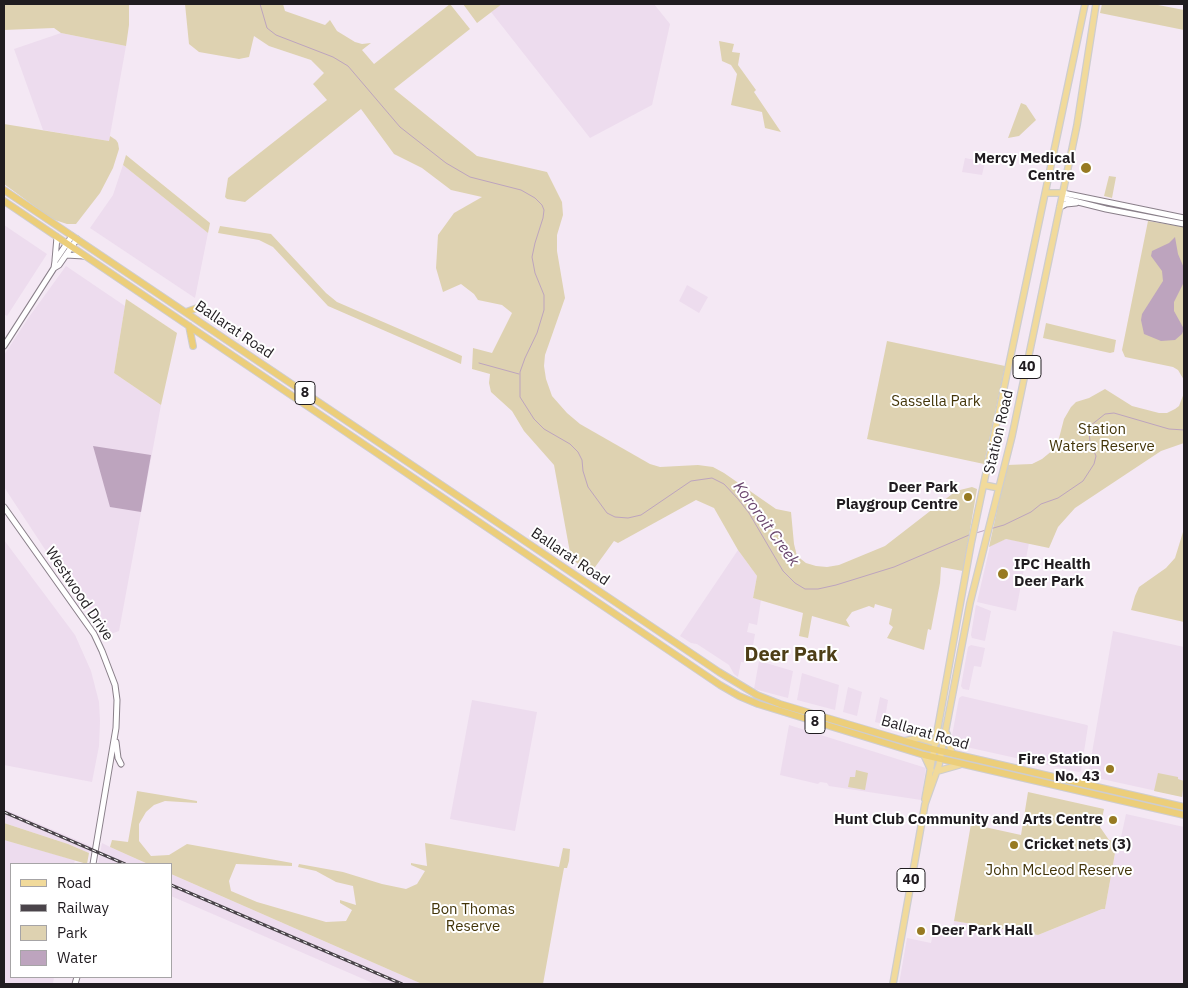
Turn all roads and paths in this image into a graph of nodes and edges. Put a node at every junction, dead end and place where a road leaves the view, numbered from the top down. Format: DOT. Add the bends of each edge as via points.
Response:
graph roads {
  1 [pos="1085,4"];
  2 [pos="1096,4"];
  3 [pos="4,190"];
  4 [pos="1046,193"];
  5 [pos="1062,196"];
  6 [pos="4,201"];
  7 [pos="1081,203"];
  8 [pos="1060,207"];
  9 [pos="1184,218"];
  10 [pos="1184,224"];
  11 [pos="57,237"];
  12 [pos="74,237"];
  13 [pos="69,245"];
  14 [pos="66,255"];
  15 [pos="84,256"];
  16 [pos="55,261"];
  17 [pos="54,268"];
  18 [pos="200,307"];
  19 [pos="186,312"];
  20 [pos="189,326"];
  21 [pos="209,328"];
  22 [pos="208,339"];
  23 [pos="4,346"];
  24 [pos="194,346"];
  25 [pos="984,485"];
  26 [pos="999,488"];
  27 [pos="4,507"];
  28 [pos="962,601"];
  29 [pos="970,603"];
  30 [pos="680,646"];
  31 [pos="675,654"];
  32 [pos="946,729"];
  33 [pos="115,731"];
  34 [pos="937,748"];
  35 [pos="952,754"];
  36 [pos="924,756"];
  37 [pos="933,758"];
  38 [pos="941,760"];
  39 [pos="121,764"];
  40 [pos="959,764"];
  41 [pos="934,770"];
  42 [pos="1169,807"];
  43 [pos="1184,807"];
  44 [pos="1184,815"];
  45 [pos="93,863"];
  46 [pos="893,984"];
  1 -- 4 [label="main road, Station Road / 40"];
  2 -- 5 [label="main road, Station Road / 40"];
  3 -- 12 [label="highway, Ballarat Road / 8"];
  4 -- 5 [label="main road"];
  4 -- 25 [label="main road, Station Road / 40"];
  5 -- 7 [label="main road"];
  5 -- 8 [label="main road, Station Road / 40"];
  5 -- 9 [label="main road"];
  6 -- 11 [label="highway, Ballarat Road / 8"];
  7 -- 8 [label="main road"];
  7 -- 10 [label="main road"];
  8 -- 26 [label="main road, Station Road / 40"];
  11 -- 13 [label="highway, Ballarat Road / 8"];
  11 -- 16 [label="main road"];
  12 -- 13 [label="main road"];
  12 -- 19 [label="highway, Ballarat Road / 8"];
  13 -- 14 [label="main road"];
  13 -- 15 [label="highway, Ballarat Road / 8"];
  13 -- 16 [label="main road"];
  14 -- 15 [label="main road"];
  14 -- 17 [label="main road"];
  15 -- 20 [label="highway, Ballarat Road / 8"];
  16 -- 17 [label="main road"];
  17 -- 23 [label="main road"];
  18 -- 19 [label="highway"];
  19 -- 21 [label="highway, Ballarat Road / 8"];
  20 -- 22 [label="highway, Ballarat Road / 8"];
  20 -- 24 [label="highway"];
  21 -- 22 [label="highway"];
  21 -- 30 [label="highway, Ballarat Road / 8"];
  22 -- 31 [label="highway, Ballarat Road / 8"];
  25 -- 26 [label="main road"];
  25 -- 28 [label="main road, Station Road / 40"];
  26 -- 29 [label="main road, Station Road / 40"];
  27 -- 33 [label="main road, Westwood Drive" via="94,634 117,693"];
  28 -- 29 [label="main road"];
  28 -- 34 [label="main road, Station Road / 40"];
  29 -- 32 [label="main road, Station Road / 40"];
  30 -- 31 [label="highway"];
  30 -- 34 [label="highway, Ballarat Road / 8" via="768,700"];
  31 -- 36 [label="highway, Ballarat Road / 8" via="758,704"];
  32 -- 34 [label="main road, Station Road / 40"];
  32 -- 35 [label="main road"];
  33 -- 39 [label="main road"];
  33 -- 45 [label="main road, Westwood Drive"];
  34 -- 35 [label="highway, Ballarat Road / 8"];
  34 -- 37 [label="main road, Station Road / 40"];
  34 -- 38 [label="main road, Station Road / 40"];
  35 -- 42 [label="highway, Ballarat Road / 8"];
  36 -- 37 [label="highway, Ballarat Road / 8"];
  36 -- 41 [label="main road"];
  37 -- 38 [label="highway, Ballarat Road / 8"];
  37 -- 41 [label="main road, Station Road / 40"];
  38 -- 40 [label="highway, Ballarat Road / 8"];
  38 -- 41 [label="main road, Station Road / 40"];
  40 -- 41 [label="main road"];
  40 -- 42 [label="highway, Ballarat Road / 8"];
  41 -- 46 [label="main road, Station Road / 40"];
  42 -- 43 [label="highway, Ballarat Road / 8"];
  42 -- 44 [label="highway, Ballarat Road / 8"];
}
